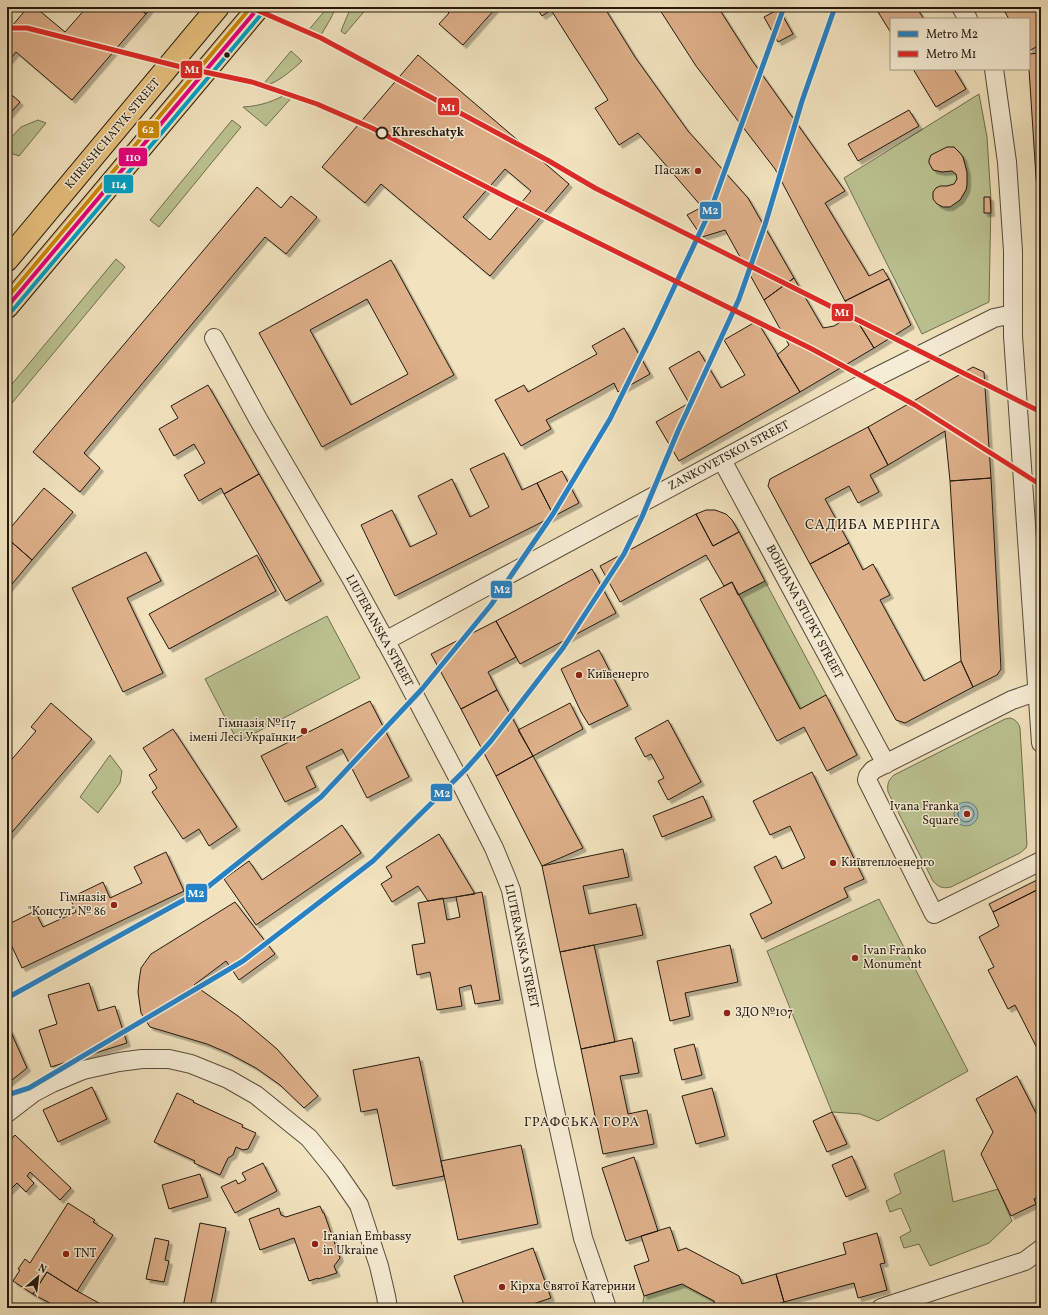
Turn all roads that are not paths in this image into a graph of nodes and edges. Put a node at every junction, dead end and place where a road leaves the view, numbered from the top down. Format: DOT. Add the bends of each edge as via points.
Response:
graph roads {
  1 [pos="218,7"];
  2 [pos="259,7"];
  3 [pos="961,7"];
  4 [pos="967,18"];
  5 [pos="994,70"];
  6 [pos="7,260"];
  7 [pos="7,307"];
  8 [pos="1013,314"];
  9 [pos="214,338"];
  10 [pos="722,460"];
  11 [pos="385,641"];
  12 [pos="1039,690"];
  13 [pos="1041,743"];
  14 [pos="886,764"];
  15 [pos="1041,861"];
  16 [pos="7,1113"];
  17 [pos="1041,1250"];
  18 [pos="388,1308"];
  19 [pos="606,1308"];
  20 [pos="880,1308"];
  1 -- 6 [label="main road, KHRESHCHATYK STREET"];
  2 -- 7 [label="main road"];
  3 -- 4 [label="street"];
  5 -- 8 [label="street" via="1008,162"];
  8 -- 10 [label="street, ZANKOVETSKOI STREET" via="994,318 866,382"];
  8 -- 12 [label="street"];
  9 -- 11 [label="street, LIUTERANSKA STREET"];
  10 -- 11 [label="street, ZANKOVETSKOI STREET"];
  10 -- 14 [label="street, BOHDANA STUPKY STREET"];
  11 -- 19 [label="street, LIUTERANSKA STREET" via="478,816 511,890 546,1070 583,1238"];
  12 -- 13 [label="street"];
  12 -- 14 [label="street" via="1012,700"];
  14 -- 15 [label="street" via="870,773 868,784 934,914"];
  16 -- 18 [label="street" via="33,1093 83,1070 142,1058 169,1059 191,1064 228,1079 256,1095 309,1138 335,1170 359,1205 379,1266"];
  17 -- 20 [label="street" via="1025,1261"];
}
